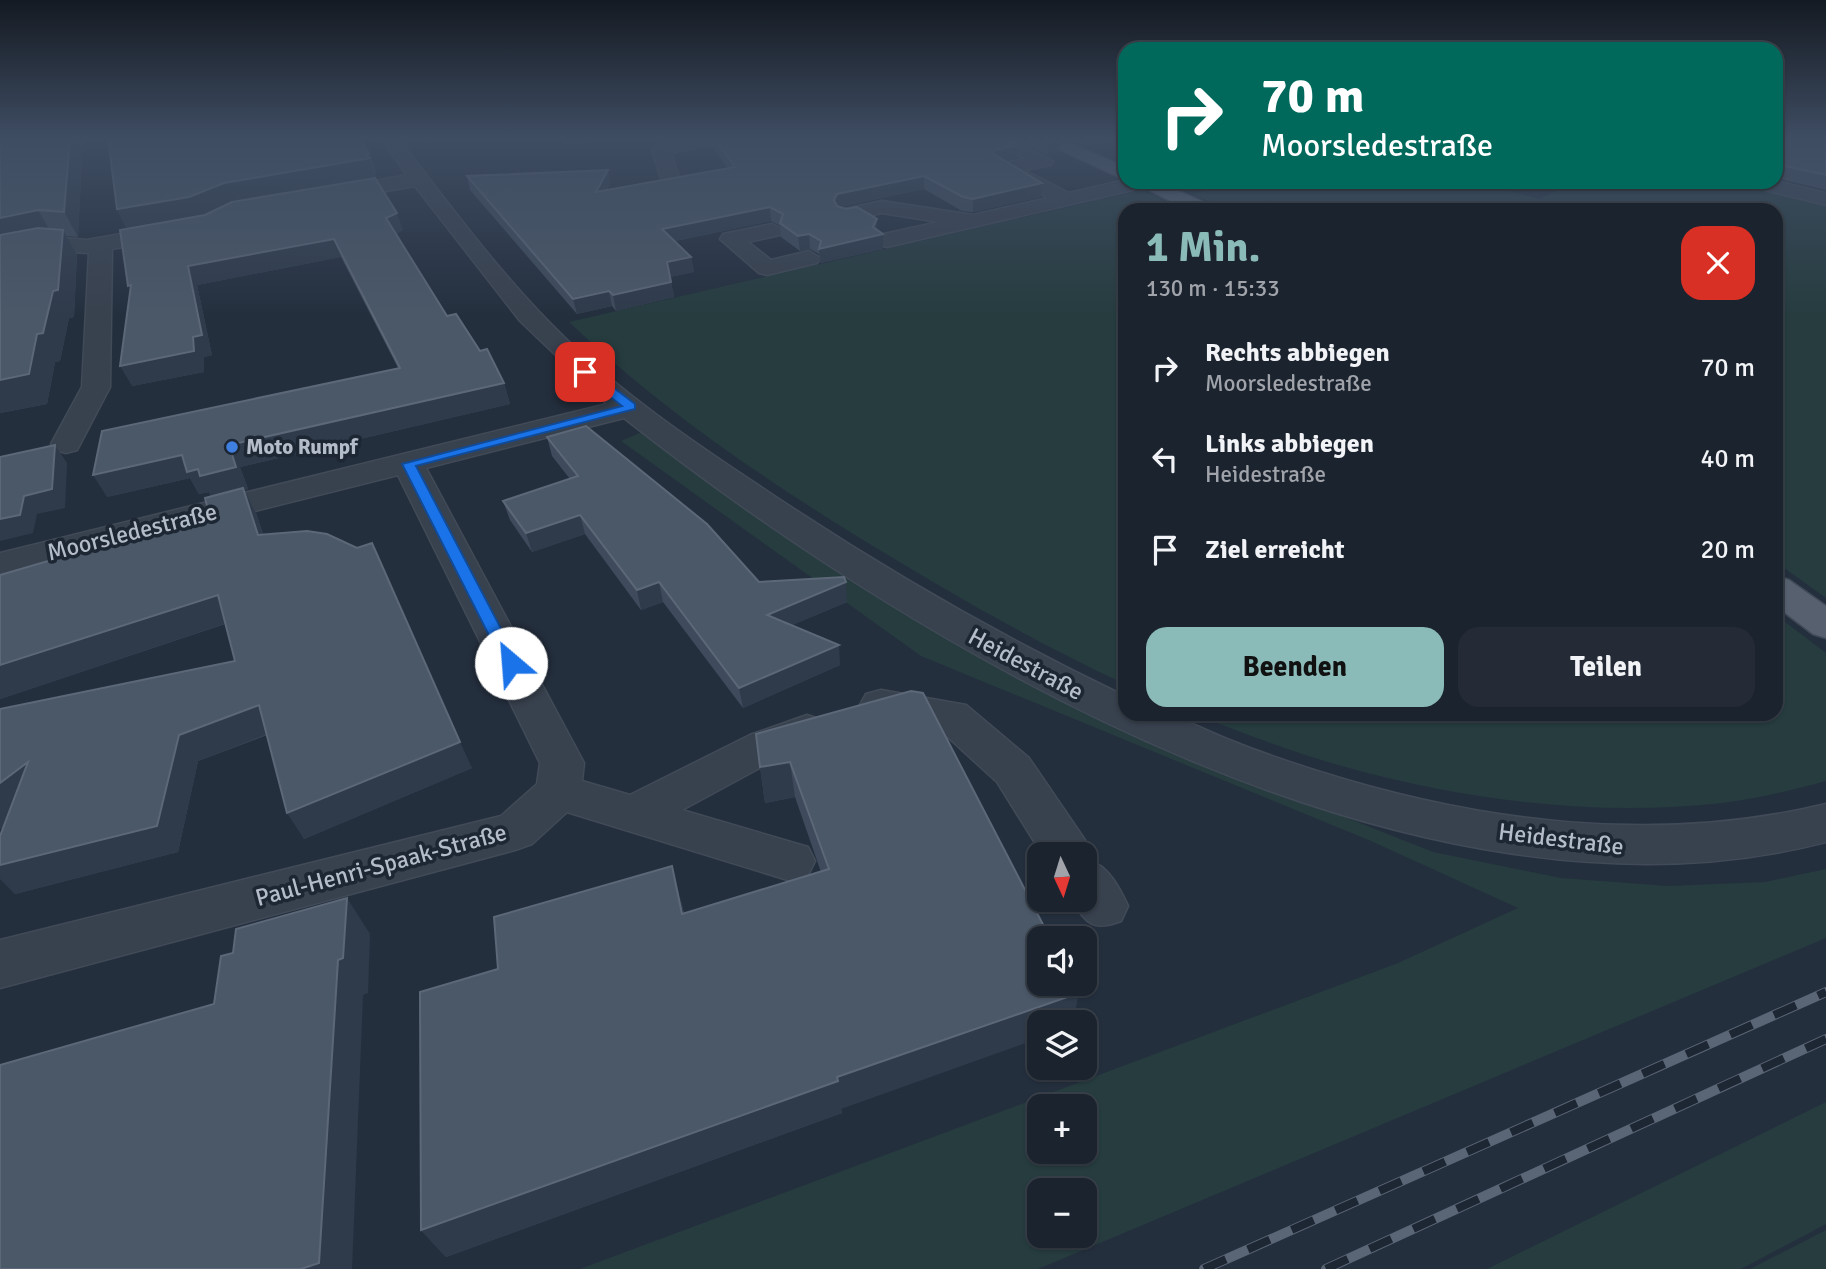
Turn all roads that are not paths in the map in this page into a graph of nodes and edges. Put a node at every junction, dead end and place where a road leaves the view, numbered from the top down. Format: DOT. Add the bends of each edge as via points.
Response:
graph roads {
  1 [pos="318,197"];
  2 [pos="434,197"];
  3 [pos="1062,197"];
  4 [pos="1080,197"];
  5 [pos="314,198"];
  6 [pos="1068,200"];
  7 [pos="847,214"];
  8 [pos="973,221"];
  9 [pos="192,228"];
  10 [pos="772,230"];
  11 [pos="887,240"];
  12 [pos="101,244"];
  13 [pos="0,254"];
  14 [pos="809,258"];
  15 [pos="631,407"];
  16 [pos="66,444"];
  17 [pos="408,464"];
  18 [pos="0,564"];
  19 [pos="1783,593"];
  20 [pos="1826,625"];
  21 [pos="1118,710"];
  22 [pos="1144,721"];
  23 [pos="559,792"];
  24 [pos="633,814"];
  25 [pos="1826,823"];
  26 [pos="1060,842"];
  27 [pos="791,862"];
  28 [pos="0,964"];
  1 -- 5 [label="street"];
  2 -- 15 [label="street, Heidestraße" via="514,302 585,372"];
  3 -- 6 [label="street"];
  4 -- 6 [label="street"];
  6 -- 8 [label="street"];
  7 -- 8 [label="street" via="881,207"];
  8 -- 11 [label="street"];
  9 -- 12 [label="street"];
  10 -- 14 [label="street" via="731,239 766,268"];
  12 -- 13 [label="street" via="52,244"];
  12 -- 16 [label="street" via="96,387"];
  15 -- 17 [label="street, Moorsledestraße"];
  15 -- 21 [label="street, Heidestraße" via="828,548 961,630"];
  17 -- 18 [label="street, Moorsledestraße"];
  17 -- 23 [label="street" via="562,762"];
  19 -- 20 [label="main road"];
  22 -- 25 [label="street, Heidestraße" via="1244,764 1406,815 1563,842 1635,848 1700,846"];
  23 -- 24 [label="street"];
  23 -- 28 [label="street, Paul-Henri-Spaak-Straße" via="515,831"];
  24 -- 26 [label="street" via="765,746 880,705 951,716 1013,770"];
  24 -- 27 [label="street"];
}
